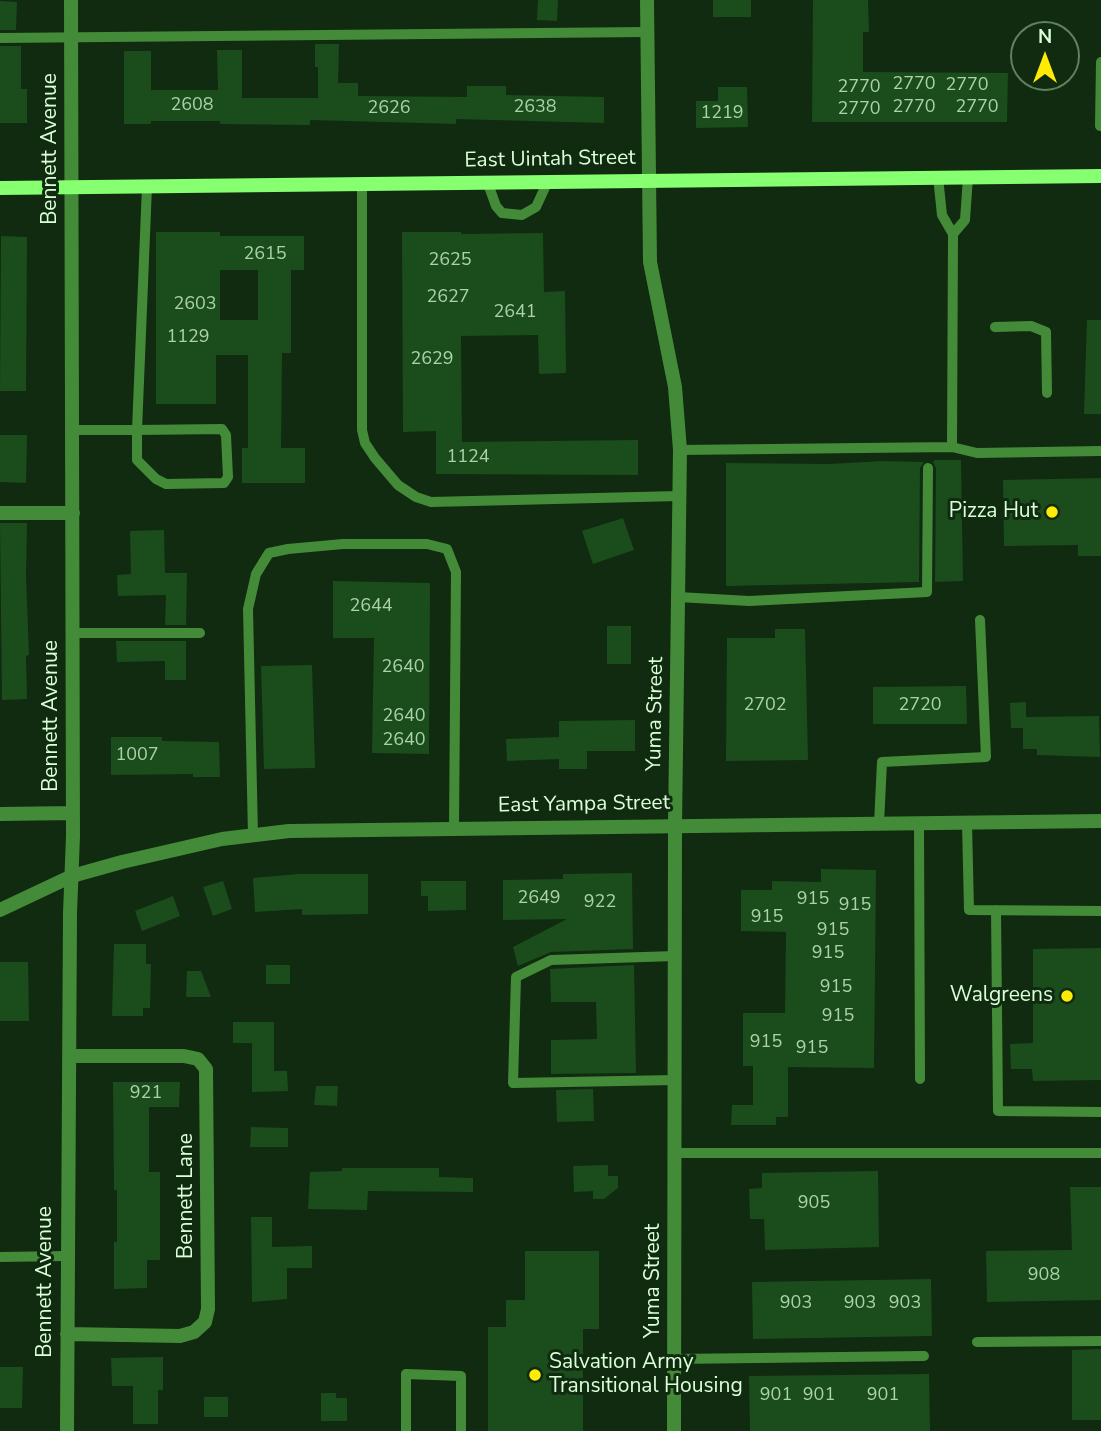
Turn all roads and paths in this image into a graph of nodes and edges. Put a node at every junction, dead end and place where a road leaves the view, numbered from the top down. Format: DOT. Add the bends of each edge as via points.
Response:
graph roads {
  1 [pos="71,0"];
  2 [pos="647,0"];
  3 [pos="647,32"];
  4 [pos="0,38"];
  5 [pos="71,38"];
  6 [pos="1101,62"];
  7 [pos="1100,126"];
  8 [pos="1101,176"];
  9 [pos="938,177"];
  10 [pos="968,177"];
  11 [pos="648,179"];
  12 [pos="487,181"];
  13 [pos="548,181"];
  14 [pos="362,183"];
  15 [pos="147,186"];
  16 [pos="0,187"];
  17 [pos="72,187"];
  18 [pos="953,234"];
  19 [pos="995,327"];
  20 [pos="1047,393"];
  21 [pos="73,430"];
  22 [pos="137,430"];
  23 [pos="952,447"];
  24 [pos="680,450"];
  25 [pos="1101,451"];
  26 [pos="928,468"];
  27 [pos="679,496"];
  28 [pos="0,513"];
  29 [pos="73,513"];
  30 [pos="678,597"];
  31 [pos="980,620"];
  32 [pos="73,633"];
  33 [pos="200,633"];
  34 [pos="0,814"];
  35 [pos="73,814"];
  36 [pos="1101,821"];
  37 [pos="967,823"];
  38 [pos="879,824"];
  39 [pos="919,824"];
  40 [pos="675,825"];
  41 [pos="454,828"];
  42 [pos="253,835"];
  43 [pos="72,876"];
  44 [pos="0,910"];
  45 [pos="996,910"];
  46 [pos="1101,911"];
  47 [pos="675,956"];
  48 [pos="69,1056"];
  49 [pos="920,1079"];
  50 [pos="676,1080"];
  51 [pos="1101,1112"];
  52 [pos="675,1153"];
  53 [pos="1101,1153"];
  54 [pos="68,1256"];
  55 [pos="0,1257"];
  56 [pos="67,1334"];
  57 [pos="977,1342"];
  58 [pos="1101,1342"];
  59 [pos="924,1356"];
  60 [pos="674,1359"];
  61 [pos="67,1431"];
  62 [pos="406,1431"];
  63 [pos="461,1431"];
  64 [pos="674,1431"];
  1 -- 5 [label="street, Bennett Avenue"];
  2 -- 3 [label="street, Yuma Street"];
  3 -- 5 [label="lane"];
  3 -- 11 [label="street, Yuma Street"];
  4 -- 5 [label="lane"];
  5 -- 17 [label="street, Bennett Avenue"];
  6 -- 7 [label="lane"];
  8 -- 10 [label="main road, East Uintah Street"];
  9 -- 10 [label="main road, East Uintah Street"];
  9 -- 11 [label="main road, East Uintah Street"];
  9 -- 18 [label="lane" via="942,215"];
  10 -- 18 [label="lane" via="965,220"];
  11 -- 13 [label="main road, East Uintah Street"];
  11 -- 24 [label="street, Yuma Street" via="650,262 675,387"];
  12 -- 13 [label="main road, East Uintah Street"];
  12 -- 13 [label="lane" via="502,213 522,215 536,207"];
  12 -- 14 [label="main road, East Uintah Street"];
  14 -- 15 [label="main road, East Uintah Street"];
  14 -- 27 [label="lane" via="362,430 365,443 398,485 431,502"];
  15 -- 17 [label="main road, East Uintah Street"];
  15 -- 22 [label="lane"];
  16 -- 17 [label="main road, East Uintah Street"];
  17 -- 21 [label="street, Bennett Avenue"];
  18 -- 23 [label="lane"];
  19 -- 20 [label="lane" via="1031,326 1046,332"];
  21 -- 22 [label="lane"];
  21 -- 29 [label="street, Bennett Avenue"];
  22 -- 22 [label="lane" via="222,429 228,477 224,483 166,484 156,479 137,460"];
  23 -- 24 [label="lane"];
  23 -- 25 [label="lane" via="977,453"];
  24 -- 27 [label="street, Yuma Street"];
  26 -- 30 [label="lane" via="927,592 749,601"];
  27 -- 30 [label="street, Yuma Street"];
  28 -- 29 [label="street"];
  29 -- 32 [label="street, Bennett Avenue"];
  30 -- 40 [label="street, Yuma Street"];
  31 -- 38 [label="lane" via="986,757 882,762"];
  32 -- 33 [label="lane"];
  32 -- 35 [label="street, Bennett Avenue"];
  34 -- 35 [label="street"];
  35 -- 43 [label="street, Bennett Avenue"];
  36 -- 37 [label="street, East Yampa Street"];
  37 -- 39 [label="street, East Yampa Street"];
  37 -- 45 [label="lane" via="969,909"];
  38 -- 39 [label="street, East Yampa Street"];
  38 -- 40 [label="street, East Yampa Street"];
  39 -- 49 [label="lane"];
  40 -- 41 [label="street, East Yampa Street"];
  40 -- 47 [label="street, Yuma Street"];
  41 -- 42 [label="street, East Yampa Street"];
  41 -- 42 [label="lane" via="456,572 447,549 427,544 343,544 269,553 256,574 248,609"];
  42 -- 43 [label="street, East Yampa Street" via="175,848"];
  43 -- 44 [label="street, East Yampa Street"];
  43 -- 48 [label="street, Bennett Avenue"];
  45 -- 46 [label="lane"];
  45 -- 51 [label="lane" via="998,1111"];
  47 -- 50 [label="street, Yuma Street"];
  47 -- 50 [label="lane" via="551,960 516,977 513,1083"];
  48 -- 54 [label="street, Bennett Avenue"];
  48 -- 56 [label="street, Bennett Lane" via="184,1056 198,1059 206,1069 208,1309 205,1322 180,1336"];
  50 -- 52 [label="street, Yuma Street"];
  52 -- 53 [label="lane"];
  52 -- 60 [label="street, Yuma Street"];
  54 -- 55 [label="lane"];
  54 -- 56 [label="street, Bennett Avenue"];
  56 -- 61 [label="street, Bennett Avenue"];
  57 -- 58 [label="lane"];
  59 -- 60 [label="lane"];
  60 -- 64 [label="street, Yuma Street"];
  62 -- 63 [label="lane" via="406,1374 461,1376"];
}
